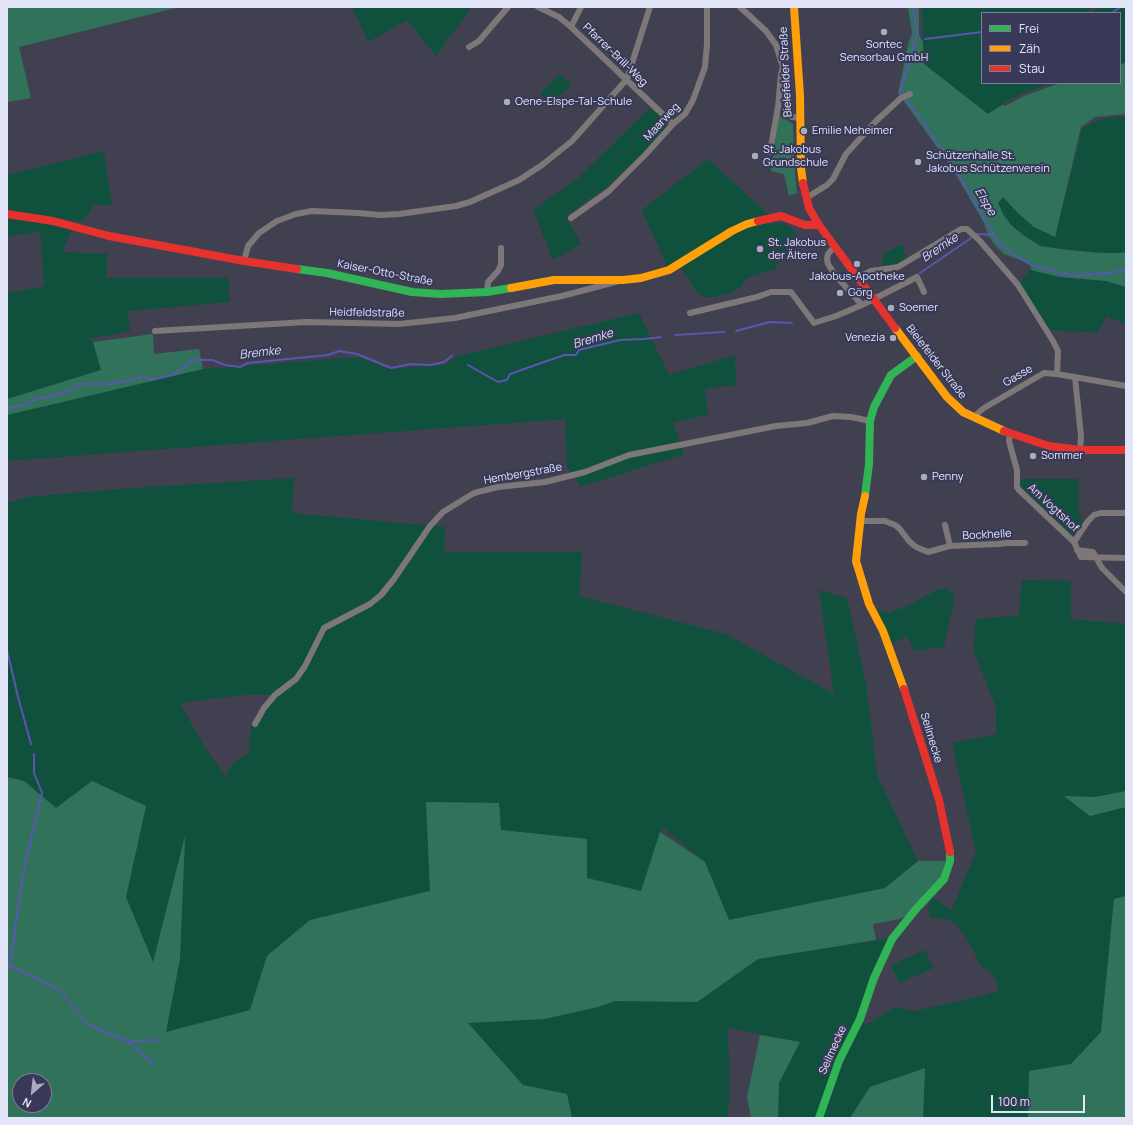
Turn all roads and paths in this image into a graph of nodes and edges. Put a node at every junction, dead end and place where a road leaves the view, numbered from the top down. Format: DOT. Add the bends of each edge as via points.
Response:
graph roads {
  1 [pos="508,7"];
  2 [pos="538,7"];
  3 [pos="581,7"];
  4 [pos="650,7"];
  5 [pos="707,7"];
  6 [pos="740,7"];
  7 [pos="794,7"];
  8 [pos="571,27"];
  9 [pos="469,47"];
  10 [pos="783,67"];
  11 [pos="627,79"];
  12 [pos="906,96"];
  13 [pos="800,118"];
  14 [pos="673,124"];
  15 [pos="770,152"];
  16 [pos="806,198"];
  17 [pos="7,214"];
  18 [pos="571,218"];
  19 [pos="819,225"];
  20 [pos="834,247"];
  21 [pos="501,248"];
  22 [pos="244,261"];
  23 [pos="857,278"];
  24 [pos="623,280"];
  25 [pos="487,292"];
  26 [pos="924,292"];
  27 [pos="873,299"];
  28 [pos="862,305"];
  29 [pos="690,314"];
  30 [pos="156,331"];
  31 [pos="917,356"];
  32 [pos="1057,374"];
  33 [pos="1075,377"];
  34 [pos="1126,386"];
  35 [pos="975,418"];
  36 [pos="870,422"];
  37 [pos="1010,434"];
  38 [pos="1080,450"];
  39 [pos="1126,450"];
  40 [pos="1126,512"];
  41 [pos="860,521"];
  42 [pos="945,525"];
  43 [pos="1074,542"];
  44 [pos="1025,543"];
  45 [pos="950,546"];
  46 [pos="1096,557"];
  47 [pos="1126,558"];
  48 [pos="1126,592"];
  49 [pos="255,724"];
  50 [pos="819,1118"];
  1 -- 9 [label="street" via="478,41"];
  2 -- 8 [label="street, Pfarrer-Brill-Weg" via="559,17"];
  3 -- 8 [label="street"];
  4 -- 11 [label="street"];
  5 -- 14 [label="street, Maarweg" via="708,44 705,67 694,100 686,114"];
  6 -- 10 [label="street" via="772,38"];
  7 -- 13 [label="street, Bielefelder Straße"];
  8 -- 11 [label="street, Pfarrer-Brill-Weg"];
  10 -- 13 [label="street" via="786,77 787,111 792,117"];
  10 -- 15 [label="street"];
  11 -- 14 [label="street, Pfarrer-Brill-Weg"];
  11 -- 22 [label="street" via="572,141 519,180 456,206 400,214 312,211 296,214 259,233 248,246"];
  12 -- 16 [label="street" via="876,121 846,154 830,182"];
  13 -- 16 [label="street, Bielefelder Straße" via="800,168"];
  14 -- 18 [label="street, Maarweg" via="609,191"];
  16 -- 19 [label="street, Bielefelder Straße"];
  17 -- 22 [label="street, Kaiser-Otto-Straße" via="53,221 109,236"];
  19 -- 20 [label="street, Bielefelder Straße"];
  19 -- 24 [label="street, Kaiser-Otto-Straße" via="805,225 781,216 768,218 747,224 669,270"];
  20 -- 23 [label="street, Bielefelder Straße"];
  20 -- 28 [label="street" via="828,254 828,264"];
  21 -- 25 [label="street" via="501,265 488,282"];
  22 -- 25 [label="street, Kaiser-Otto-Straße" via="327,273 412,292"];
  23 -- 27 [label="street, Bielefelder Straße"];
  23 -- 32 [label="street" via="871,271 898,266 964,228 996,259 1024,295 1056,348"];
  24 -- 25 [label="street, Kaiser-Otto-Straße" via="554,280"];
  24 -- 30 [label="street, Heidfeldstraße" via="455,318 399,324 306,322"];
  26 -- 27 [label="street" via="917,277"];
  27 -- 28 [label="street"];
  27 -- 31 [label="street, Bielefelder Straße"];
  28 -- 29 [label="street" via="814,323 790,292 771,292"];
  31 -- 35 [label="street, Bielefelder Straße" via="956,407"];
  31 -- 36 [label="street, Seilmecke" via="891,375 874,407"];
  32 -- 33 [label="street, Gasse"];
  32 -- 35 [label="street, Gasse" via="1041,375 984,408"];
  33 -- 34 [label="street, Gasse"];
  33 -- 38 [label="street"];
  35 -- 37 [label="street, Bielefelder Straße"];
  36 -- 41 [label="street, Seilmecke" via="868,488"];
  36 -- 49 [label="street, Hembergstraße" via="833,416 807,423 776,426 629,455 586,472 552,480 474,493 443,512 430,526 394,579 370,604 324,628 296,679 275,695"];
  37 -- 38 [label="street, Bielefelder Straße" via="1049,446"];
  37 -- 43 [label="street, Am Vogtshof" via="1009,441 1017,470 1017,487"];
  38 -- 39 [label="street, Bielefelder Straße"];
  40 -- 43 [label="street" via="1094,515"];
  41 -- 45 [label="street, Bockhelle" via="885,521 895,525 909,541 922,550 932,551"];
  41 -- 50 [label="street, Seilmecke" via="856,561 869,604 883,631 903,685 939,800 950,861 944,879 892,939 874,978 860,1019 839,1061"];
  42 -- 45 [label="street, Bockhelle"];
  43 -- 46 [label="street, Am Vogtshof" via="1081,557"];
  44 -- 45 [label="street, Bockhelle"];
  46 -- 47 [label="street"];
  46 -- 48 [label="street" via="1102,568"];
}
